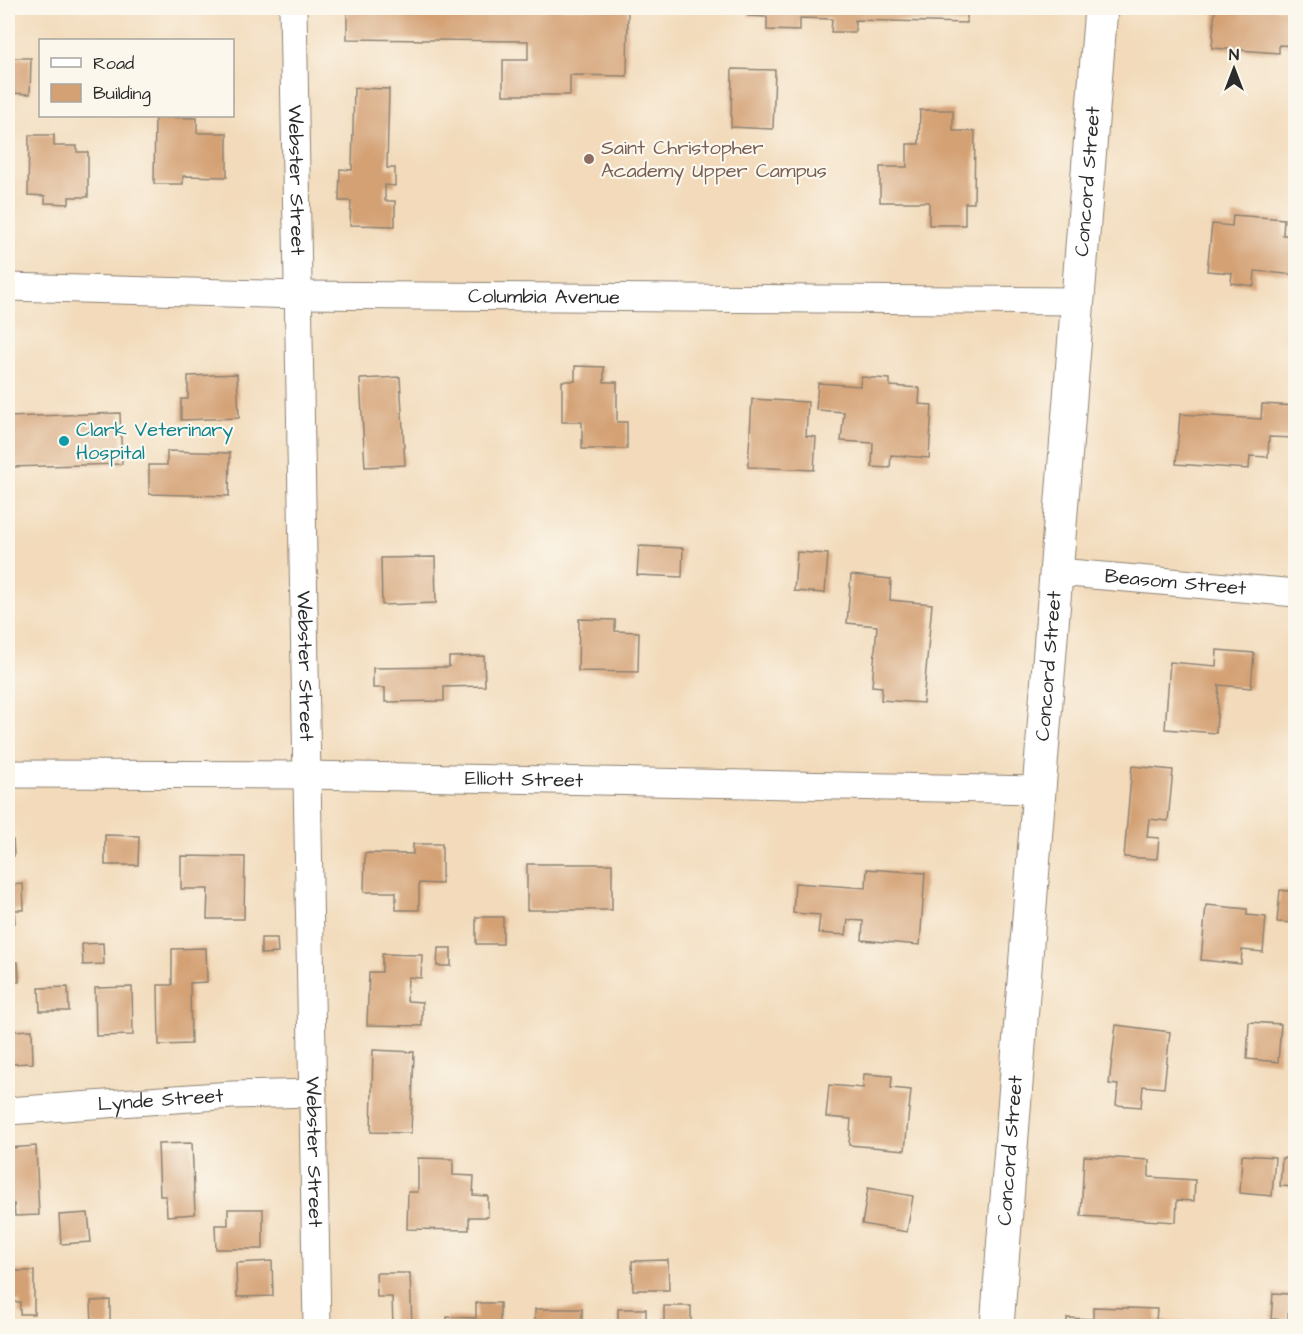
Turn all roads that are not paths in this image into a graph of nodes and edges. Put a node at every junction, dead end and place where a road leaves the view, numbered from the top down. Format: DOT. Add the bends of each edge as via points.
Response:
graph roads {
  1 [pos="293,8"];
  2 [pos="1101,8"];
  3 [pos="8,287"];
  4 [pos="298,295"];
  5 [pos="1079,301"];
  6 [pos="1058,572"];
  7 [pos="1296,592"];
  8 [pos="8,774"];
  9 [pos="307,775"];
  10 [pos="1039,790"];
  11 [pos="313,1093"];
  12 [pos="8,1111"];
  13 [pos="317,1326"];
  14 [pos="997,1326"];
  1 -- 4 [label="street, Webster Street"];
  2 -- 5 [label="main road, Concord Street"];
  3 -- 4 [label="street, Columbia Avenue"];
  4 -- 5 [label="street, Columbia Avenue"];
  4 -- 9 [label="street, Webster Street"];
  5 -- 6 [label="main road, Concord Street"];
  6 -- 7 [label="street, Beasom Street"];
  6 -- 10 [label="main road, Concord Street"];
  8 -- 9 [label="street, Elliott Street"];
  9 -- 10 [label="street, Elliott Street"];
  9 -- 11 [label="street, Webster Street"];
  10 -- 14 [label="main road, Concord Street"];
  11 -- 12 [label="street, Lynde Street"];
  11 -- 13 [label="street, Webster Street"];
}
